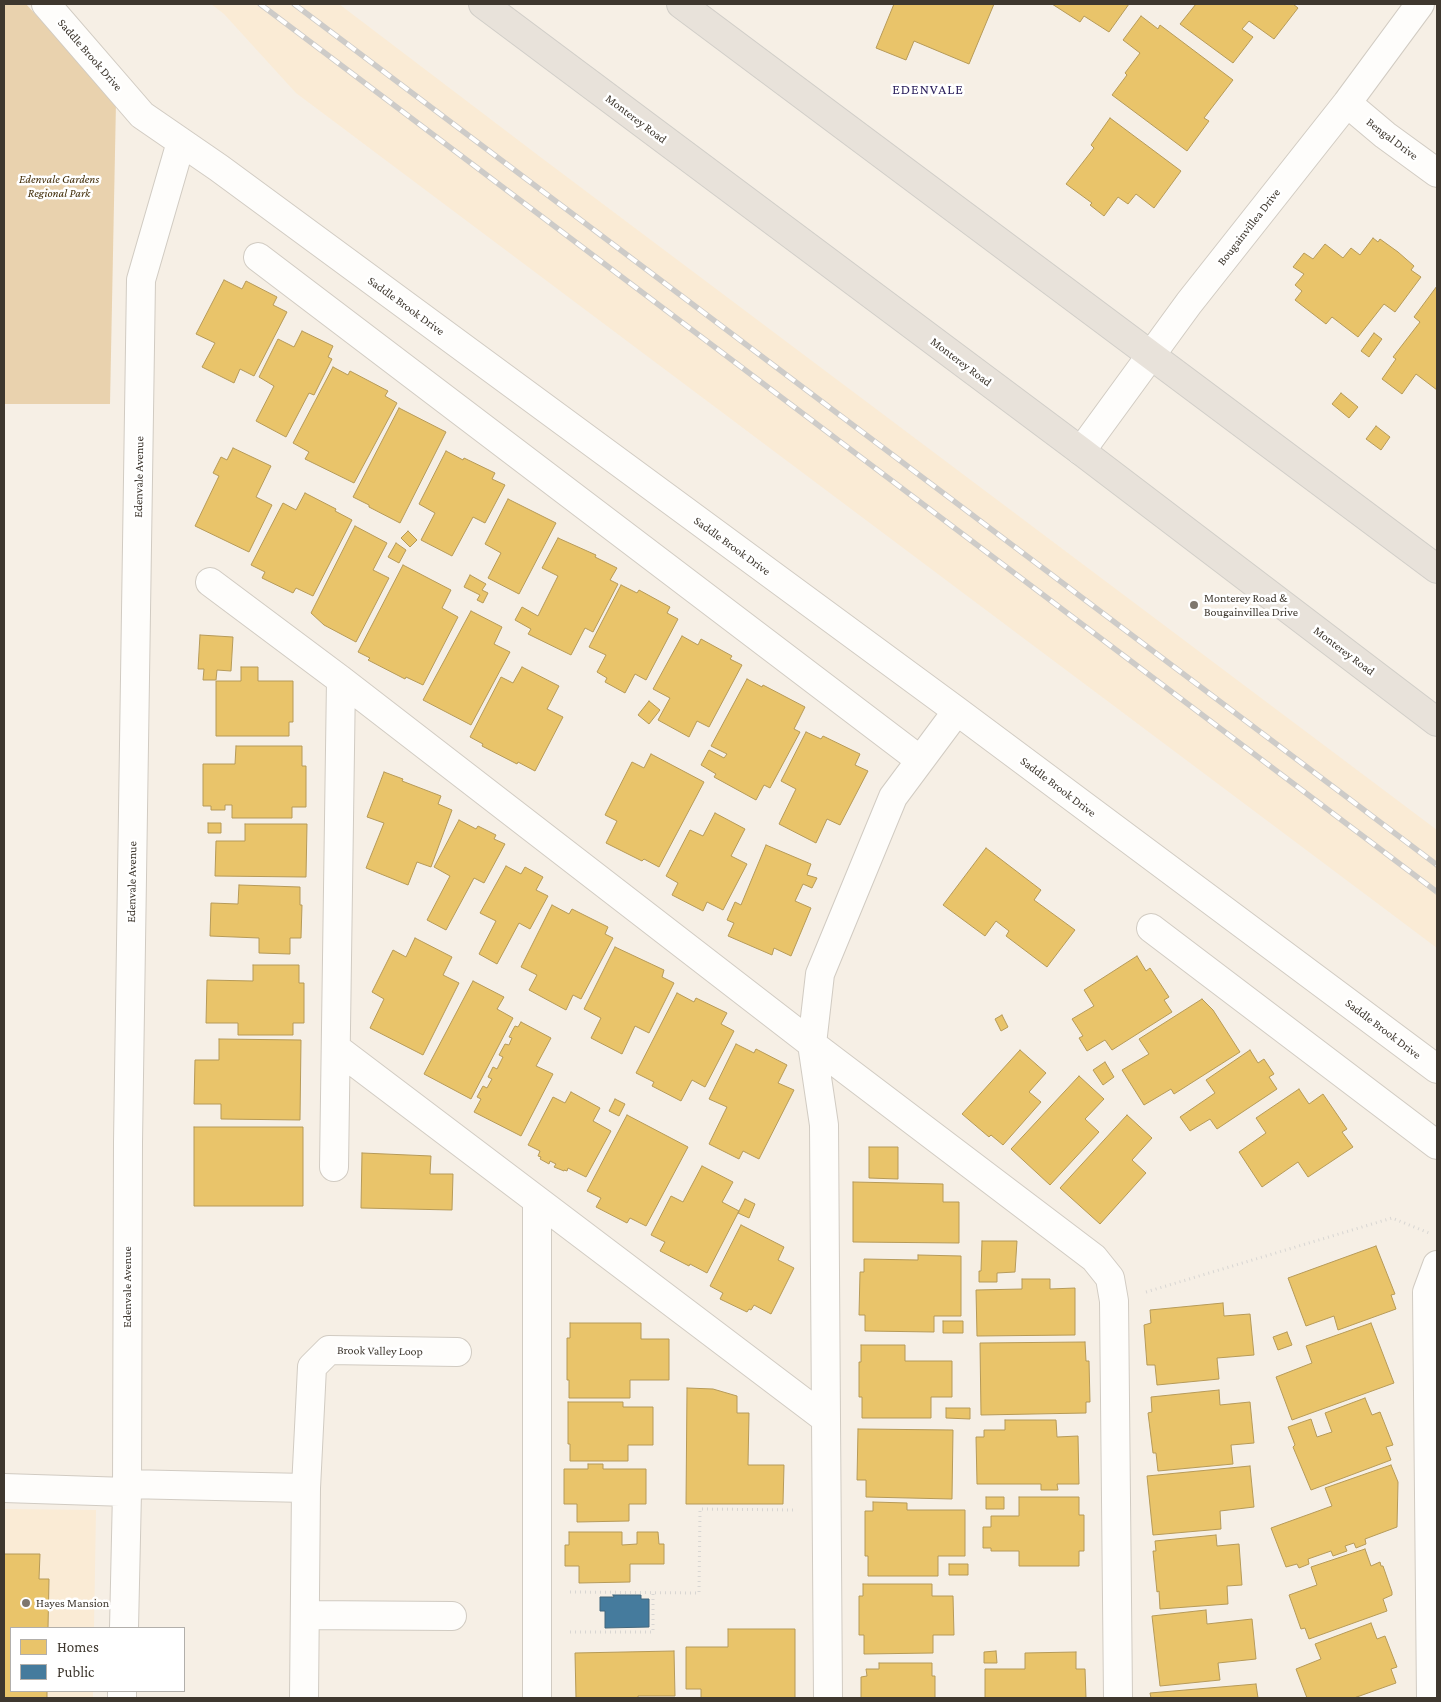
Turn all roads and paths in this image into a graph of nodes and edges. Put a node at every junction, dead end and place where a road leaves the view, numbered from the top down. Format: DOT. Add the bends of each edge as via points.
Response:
graph roads {
  1 [pos="46,4"];
  2 [pos="483,4"];
  3 [pos="681,4"];
  4 [pos="1420,4"];
  5 [pos="1346,103"];
  6 [pos="181,142"];
  7 [pos="1437,173"];
  8 [pos="258,257"];
  9 [pos="1152,354"];
  10 [pos="1081,451"];
  11 [pos="1437,569"];
  12 [pos="210,582"];
  13 [pos="341,680"];
  14 [pos="957,711"];
  15 [pos="1437,722"];
  16 [pos="920,760"];
  17 [pos="1151,928"];
  18 [pos="812,1044"];
  19 [pos="336,1048"];
  20 [pos="1437,1069"];
  21 [pos="1437,1145"];
  22 [pos="334,1167"];
  23 [pos="536,1201"];
  24 [pos="1437,1236"];
  25 [pos="1437,1264"];
  26 [pos="1114,1301"];
  27 [pos="457,1352"];
  28 [pos="826,1419"];
  29 [pos="4,1488"];
  30 [pos="126,1488"];
  31 [pos="306,1488"];
  32 [pos="827,1510"];
  33 [pos="537,1592"];
  34 [pos="653,1592"];
  35 [pos="305,1615"];
  36 [pos="452,1616"];
  37 [pos="124,1627"];
  38 [pos="537,1632"];
  39 [pos="304,1698"];
  40 [pos="537,1698"];
  41 [pos="828,1698"];
  42 [pos="1118,1698"];
  43 [pos="1431,1698"];
  1 -- 6 [label="street, Saddle Brook Drive" via="142,115"];
  2 -- 10 [label="main road, Monterey Road"];
  3 -- 9 [label="main road"];
  4 -- 5 [label="street, Bougainvillea Drive"];
  5 -- 7 [label="street, Bengal Drive"];
  5 -- 9 [label="street, Bougainvillea Drive"];
  6 -- 14 [label="street, Saddle Brook Drive"];
  6 -- 30 [label="street, Edenvale Avenue" via="141,280"];
  8 -- 16 [label="street"];
  9 -- 10 [label="street, Bougainvillea Drive"];
  9 -- 11 [label="main road"];
  10 -- 15 [label="main road, Monterey Road"];
  12 -- 13 [label="street"];
  13 -- 18 [label="street"];
  13 -- 19 [label="street"];
  14 -- 16 [label="street"];
  14 -- 20 [label="street, Saddle Brook Drive"];
  16 -- 18 [label="street" via="893,797 820,974"];
  17 -- 21 [label="street"];
  18 -- 26 [label="street" via="1094,1258 1110,1278"];
  18 -- 28 [label="street" via="824,1125"];
  19 -- 22 [label="street"];
  19 -- 23 [label="street"];
  23 -- 28 [label="street"];
  23 -- 33 [label="street"];
  24 -- 26 [label="path" via="1392,1218"];
  25 -- 43 [label="street" via="1427,1292"];
  26 -- 42 [label="street"];
  27 -- 31 [label="street, Brook Valley Loop" via="329,1350 312,1367"];
  28 -- 32 [label="street"];
  29 -- 30 [label="street"];
  30 -- 31 [label="street"];
  30 -- 37 [label="street, Edenvale Avenue"];
  31 -- 35 [label="street, Brook Valley Loop"];
  32 -- 34 [label="path" via="700,1509 699,1593"];
  32 -- 41 [label="street"];
  33 -- 34 [label="path"];
  33 -- 38 [label="street"];
  34 -- 38 [label="path" via="653,1632"];
  35 -- 36 [label="street"];
  35 -- 39 [label="street, Brook Valley Loop"];
  38 -- 40 [label="street"];
}
